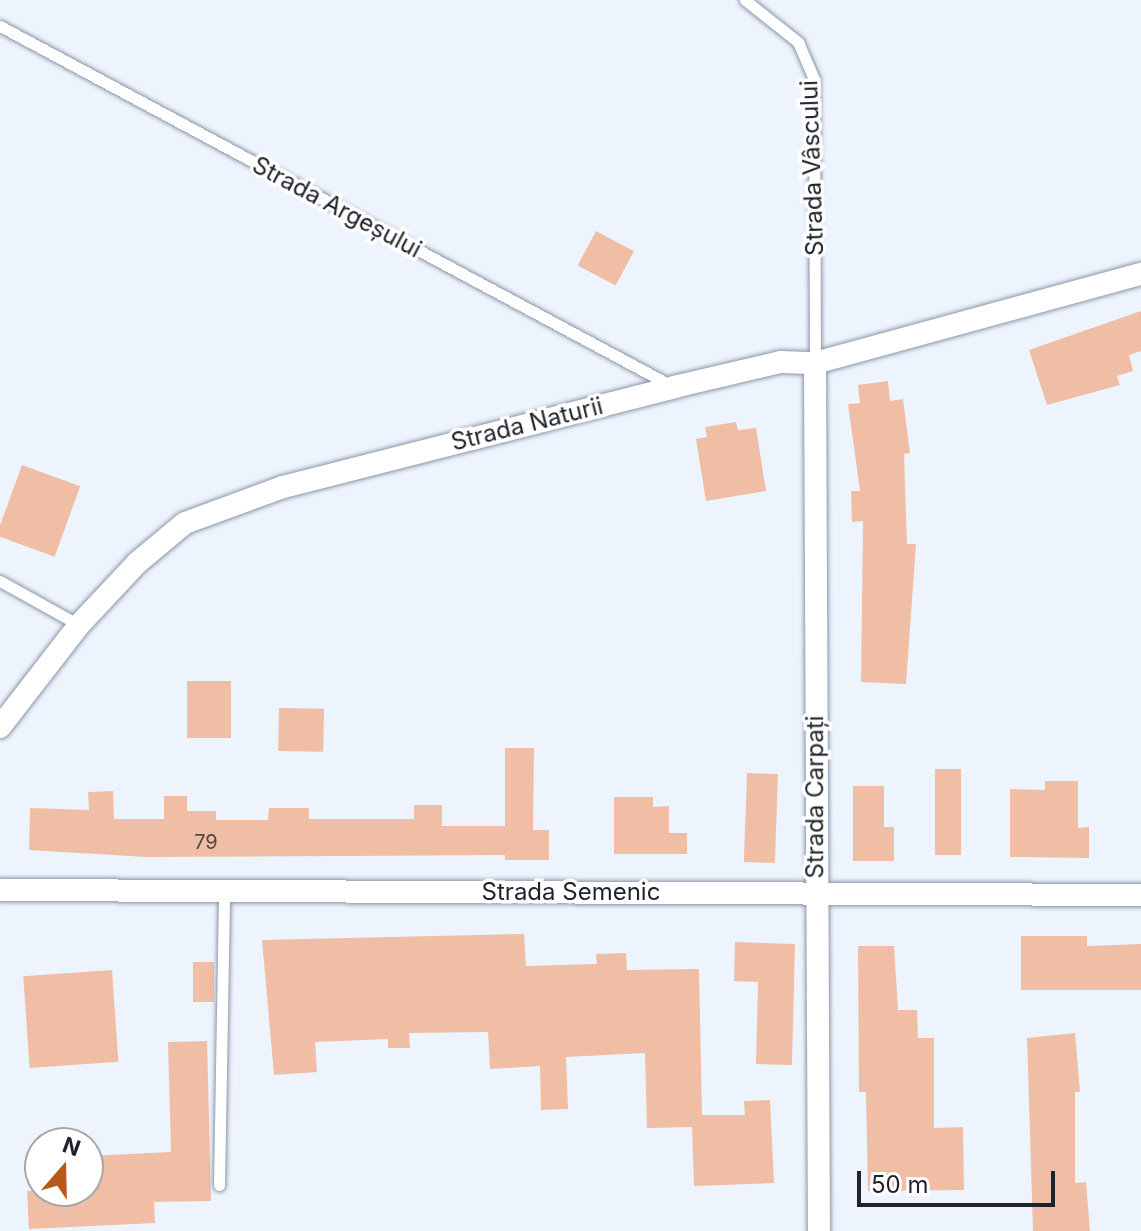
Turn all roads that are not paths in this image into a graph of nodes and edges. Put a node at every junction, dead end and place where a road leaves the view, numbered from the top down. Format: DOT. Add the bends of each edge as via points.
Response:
graph roads {
  1 [pos="745,0"];
  2 [pos="0,26"];
  3 [pos="1141,274"];
  4 [pos="815,363"];
  5 [pos="674,387"];
  6 [pos="0,581"];
  7 [pos="79,625"];
  8 [pos="0,727"];
  9 [pos="0,890"];
  10 [pos="224,892"];
  11 [pos="815,892"];
  12 [pos="1141,895"];
  13 [pos="219,1185"];
  14 [pos="819,1231"];
  1 -- 4 [label="lane, Strada Vâscului" via="798,42 814,79"];
  2 -- 5 [label="lane, Strada Argeșului"];
  3 -- 4 [label="street, Strada Naturii"];
  4 -- 5 [label="street, Strada Naturii" via="781,362"];
  4 -- 11 [label="street, Strada Carpați"];
  5 -- 7 [label="street, Strada Naturii" via="283,487 185,523 137,563"];
  6 -- 7 [label="lane"];
  7 -- 8 [label="street, Strada Naturii"];
  9 -- 10 [label="street, Strada Semenic"];
  10 -- 11 [label="street, Strada Semenic"];
  10 -- 13 [label="lane"];
  11 -- 12 [label="street, Strada Semenic"];
  11 -- 14 [label="street, Strada Carpați"];
}
